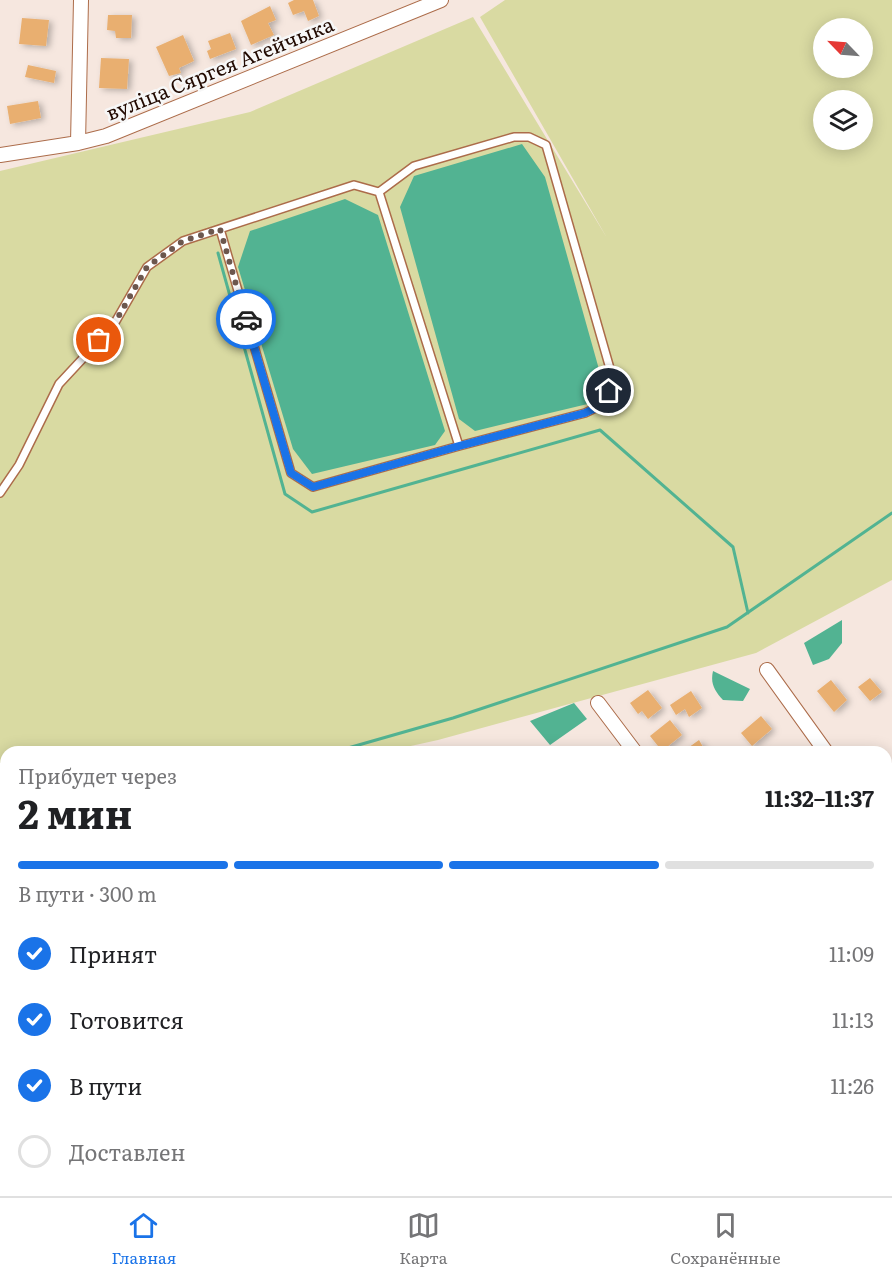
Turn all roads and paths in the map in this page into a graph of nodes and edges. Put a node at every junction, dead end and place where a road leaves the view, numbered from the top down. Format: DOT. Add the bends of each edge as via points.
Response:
graph roads {
  1 [pos="81,0"];
  2 [pos="441,0"];
  3 [pos="78,143"];
  4 [pos="0,155"];
  5 [pos="379,192"];
  6 [pos="220,229"];
  7 [pos="459,446"];
  8 [pos="0,493"];
  9 [pos="767,670"];
  10 [pos="598,703"];
  11 [pos="630,746"];
  12 [pos="822,746"];
  1 -- 3 [label="street"];
  2 -- 3 [label="street, вуліца Сяргея Агейчыка" via="106,136"];
  3 -- 4 [label="street, вуліца Сяргея Агейчыка"];
  5 -- 6 [label="lane" via="354,185"];
  5 -- 7 [label="lane"];
  5 -- 7 [label="lane" via="414,166 514,137 529,136 546,145 613,379 606,403 585,413"];
  6 -- 7 [label="lane" via="291,473 313,487"];
  6 -- 8 [label="lane" via="183,241 147,267 113,326 59,384 19,465"];
  9 -- 12 [label="street"];
  10 -- 11 [label="street"];
}
